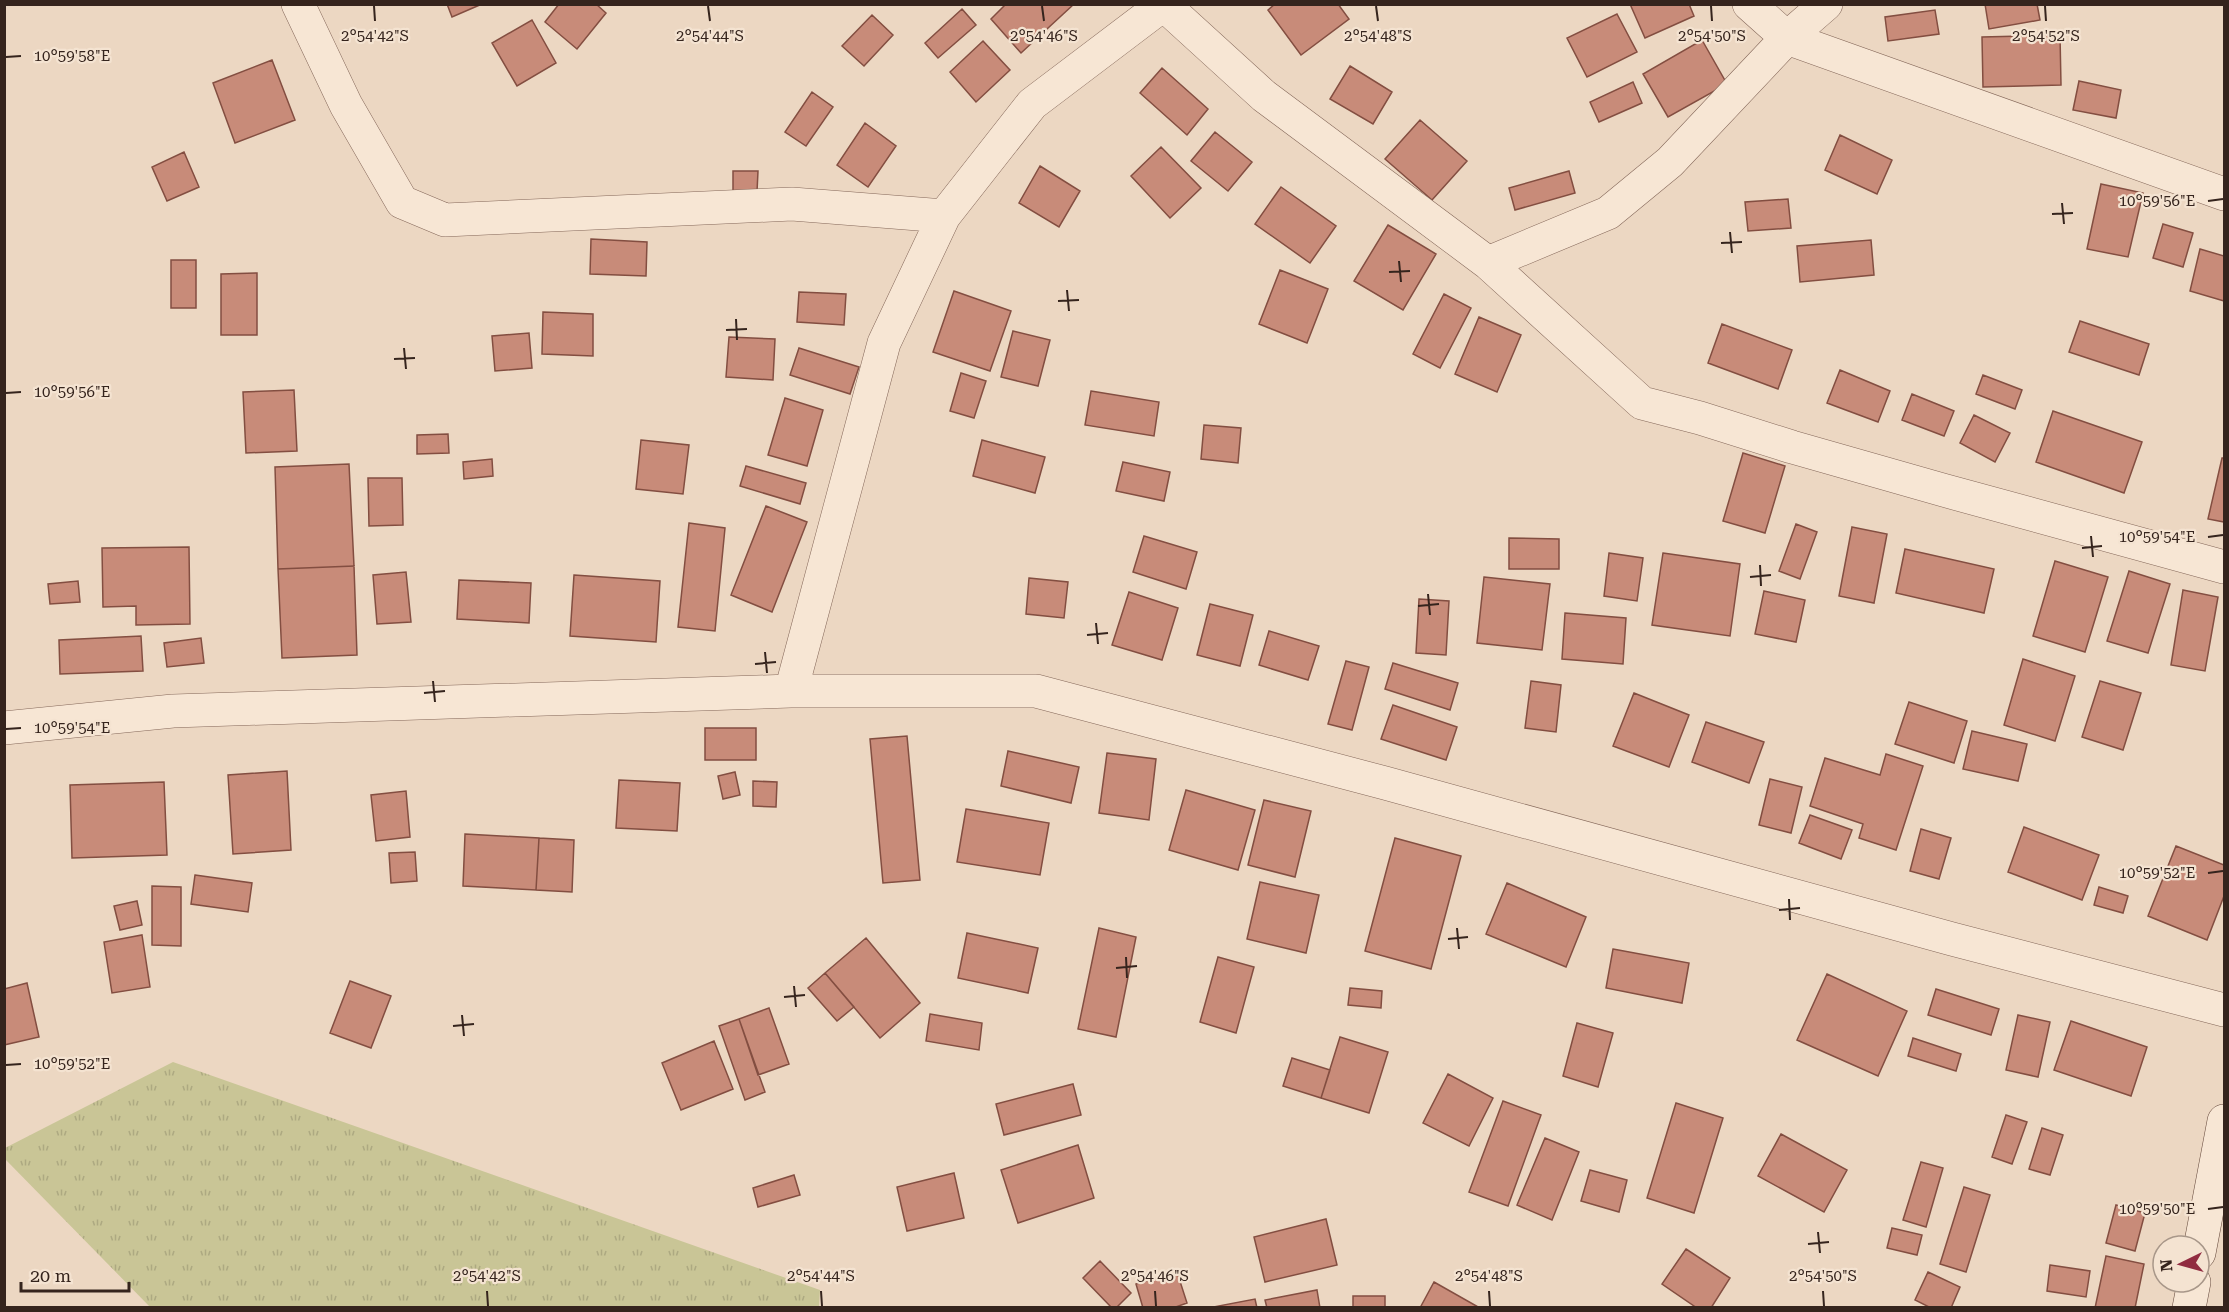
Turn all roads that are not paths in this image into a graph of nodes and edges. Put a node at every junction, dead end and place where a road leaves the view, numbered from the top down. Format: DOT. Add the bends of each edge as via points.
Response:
graph roads {
  1 [pos="298,4"];
  2 [pos="1749,4"];
  3 [pos="1826,4"];
  4 [pos="1163,5"];
  5 [pos="1787,38"];
  6 [pos="2224,194"];
  7 [pos="944,216"];
  8 [pos="1488,263"];
  9 [pos="2224,567"];
  10 [pos="791,691"];
  11 [pos="4,728"];
  12 [pos="2224,1010"];
  13 [pos="2224,1121"];
  14 [pos="2203,1234"];
  1 -- 7 [label="street" via="346,105 402,202 445,220 792,204"];
  2 -- 5 [label="street"];
  3 -- 5 [label="street"];
  4 -- 7 [label="street" via="1032,104"];
  4 -- 8 [label="street" via="1264,96"];
  5 -- 6 [label="street"];
  5 -- 8 [label="street" via="1670,162 1608,213"];
  7 -- 10 [label="street" via="884,343"];
  8 -- 9 [label="street" via="1642,403"];
  10 -- 11 [label="street" via="173,711"];
  10 -- 12 [label="street" via="1036,691"];
  13 -- 14 [label="street"];
}
